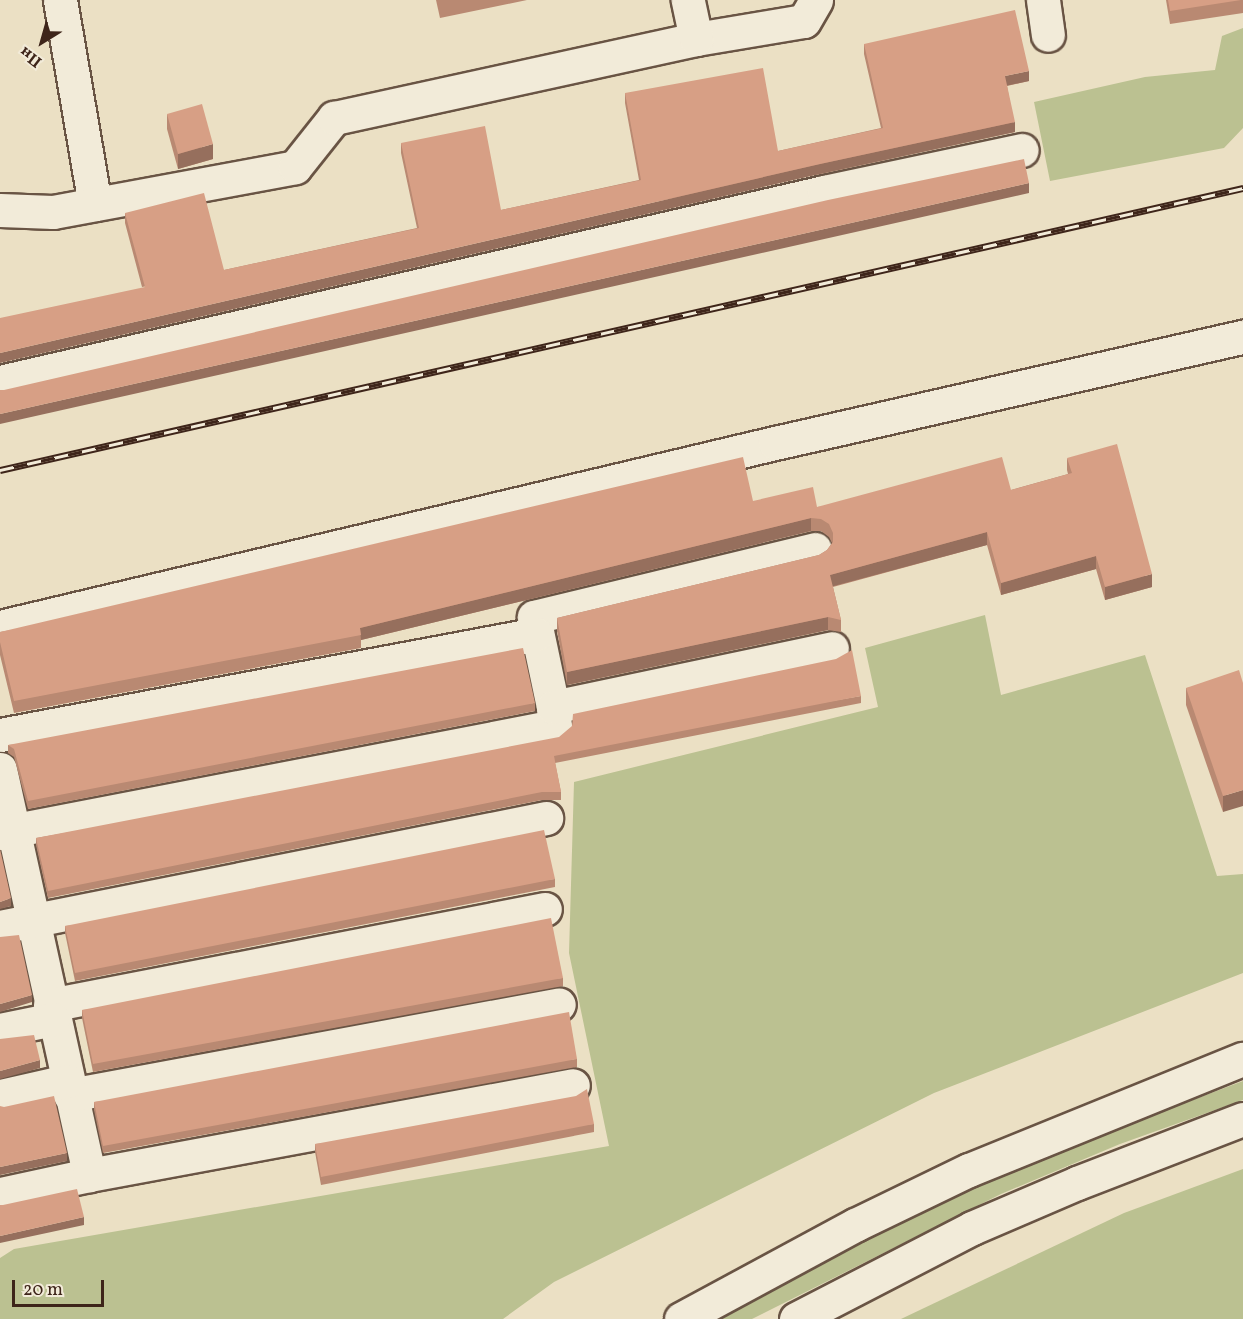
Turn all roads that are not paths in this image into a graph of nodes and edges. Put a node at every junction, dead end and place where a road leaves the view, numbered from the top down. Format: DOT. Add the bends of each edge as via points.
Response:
graph roads {
  1 [pos="60,0"];
  2 [pos="688,0"];
  3 [pos="816,0"];
  4 [pos="1043,0"];
  5 [pos="1048,35"];
  6 [pos="696,39"];
  7 [pos="1022,150"];
  8 [pos="95,204"];
  9 [pos="0,210"];
  10 [pos="1243,337"];
  11 [pos="0,382"];
  12 [pos="815,549"];
  13 [pos="0,627"];
  14 [pos="537,634"];
  15 [pos="832,648"];
  16 [pos="553,707"];
  17 [pos="0,735"];
  18 [pos="0,769"];
  19 [pos="546,818"];
  20 [pos="7,832"];
  21 [pos="545,909"];
  22 [pos="32,919"];
  23 [pos="0,927"];
  24 [pos="559,1004"];
  25 [pos="52,1012"];
  26 [pos="0,1030"];
  27 [pos="1243,1059"];
  28 [pos="573,1085"];
  29 [pos="68,1088"];
  30 [pos="0,1096"];
  31 [pos="1243,1119"];
  32 [pos="89,1175"];
  33 [pos="0,1194"];
  34 [pos="681,1319"];
  35 [pos="796,1319"];
  1 -- 8 [label="street"];
  2 -- 6 [label="street"];
  3 -- 6 [label="street" via="804,21"];
  4 -- 5 [label="street"];
  6 -- 8 [label="street" via="334,118 295,167"];
  7 -- 11 [label="street"];
  8 -- 9 [label="street" via="53,212"];
  10 -- 13 [label="street" via="775,443"];
  12 -- 14 [label="street" via="534,617"];
  14 -- 16 [label="street"];
  14 -- 17 [label="street"];
  15 -- 16 [label="street"];
  16 -- 20 [label="street" via="555,726"];
  18 -- 20 [label="street"];
  19 -- 22 [label="street"];
  20 -- 22 [label="street"];
  21 -- 25 [label="street"];
  22 -- 23 [label="street"];
  22 -- 25 [label="street"];
  24 -- 29 [label="street"];
  25 -- 26 [label="street"];
  25 -- 29 [label="street"];
  27 -- 34 [label="street" via="969,1170 855,1225"];
  28 -- 32 [label="street"];
  29 -- 30 [label="street"];
  29 -- 32 [label="street"];
  31 -- 35 [label="street" via="972,1228"];
  32 -- 33 [label="street"];
}
